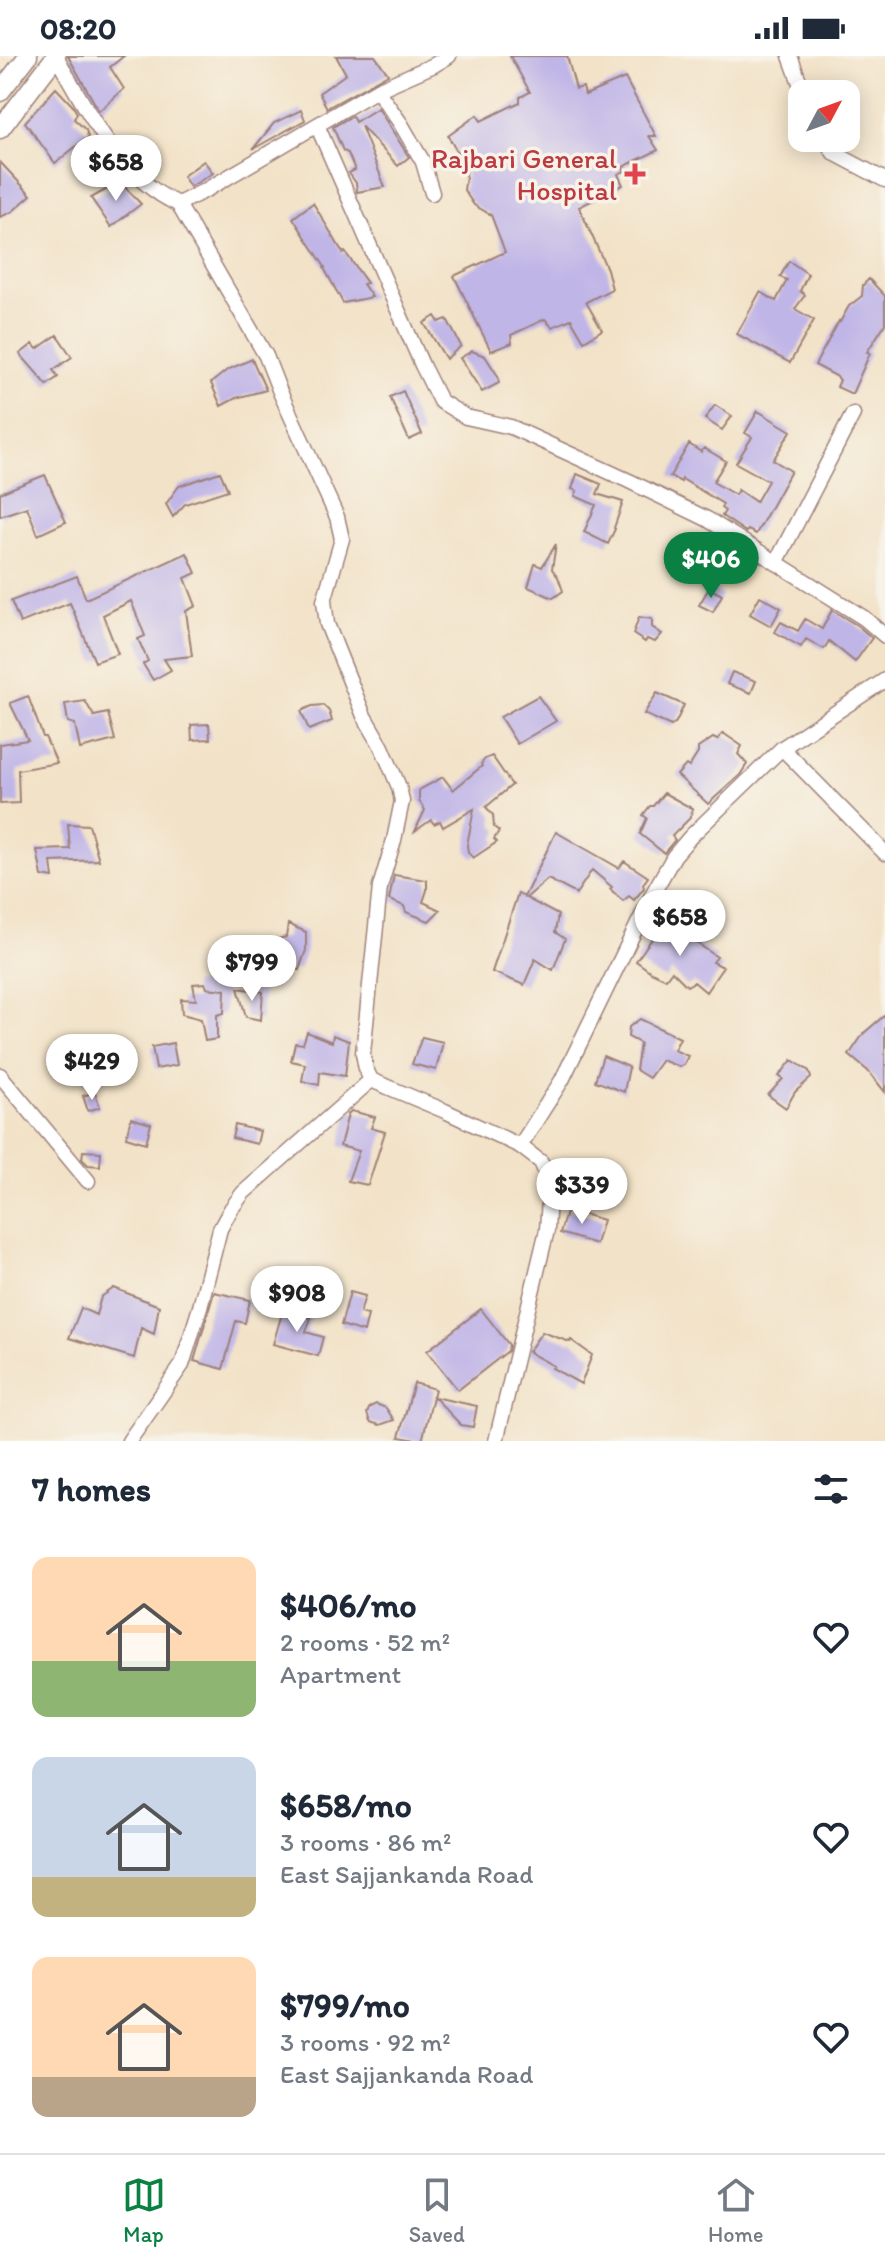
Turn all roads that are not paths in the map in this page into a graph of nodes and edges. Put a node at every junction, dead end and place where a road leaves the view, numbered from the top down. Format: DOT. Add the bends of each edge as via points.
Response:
graph roads {
  1 [pos="28,56"];
  2 [pos="56,56"];
  3 [pos="449,56"];
  4 [pos="790,56"];
  5 [pos="799,80"];
  6 [pos="377,90"];
  7 [pos="0,92"];
  8 [pos="317,125"];
  9 [pos="0,129"];
  10 [pos="833,152"];
  11 [pos="885,180"];
  12 [pos="432,193"];
  13 [pos="178,204"];
  14 [pos="853,414"];
  15 [pos="776,563"];
  16 [pos="885,636"];
  17 [pos="885,680"];
  18 [pos="782,748"];
  19 [pos="885,853"];
  20 [pos="0,1075"];
  21 [pos="371,1080"];
  22 [pos="520,1146"];
  23 [pos="88,1181"];
  24 [pos="129,1441"];
  25 [pos="496,1441"];
  1 -- 7 [label="main road"];
  2 -- 9 [label="main road"];
  2 -- 13 [label="street" via="127,165"];
  3 -- 6 [label="street"];
  4 -- 5 [label="street"];
  6 -- 8 [label="street"];
  6 -- 12 [label="street" via="423,162"];
  8 -- 13 [label="street"];
  8 -- 15 [label="street" via="440,401 466,417 511,427 642,487 707,519"];
  10 -- 11 [label="street"];
  13 -- 21 [label="street" via="266,356 337,517 342,539 324,601 327,624 399,787 402,801 380,887 373,948 363,1053"];
  14 -- 15 [label="street"];
  15 -- 16 [label="street"];
  17 -- 18 [label="street"];
  18 -- 19 [label="street"];
  18 -- 22 [label="street" via="674,856 562,1080"];
  20 -- 23 [label="street"];
  21 -- 22 [label="street"];
  21 -- 24 [label="street" via="231,1209 220,1229 182,1365"];
  22 -- 25 [label="street" via="541,1162 550,1183 547,1230"];
}
